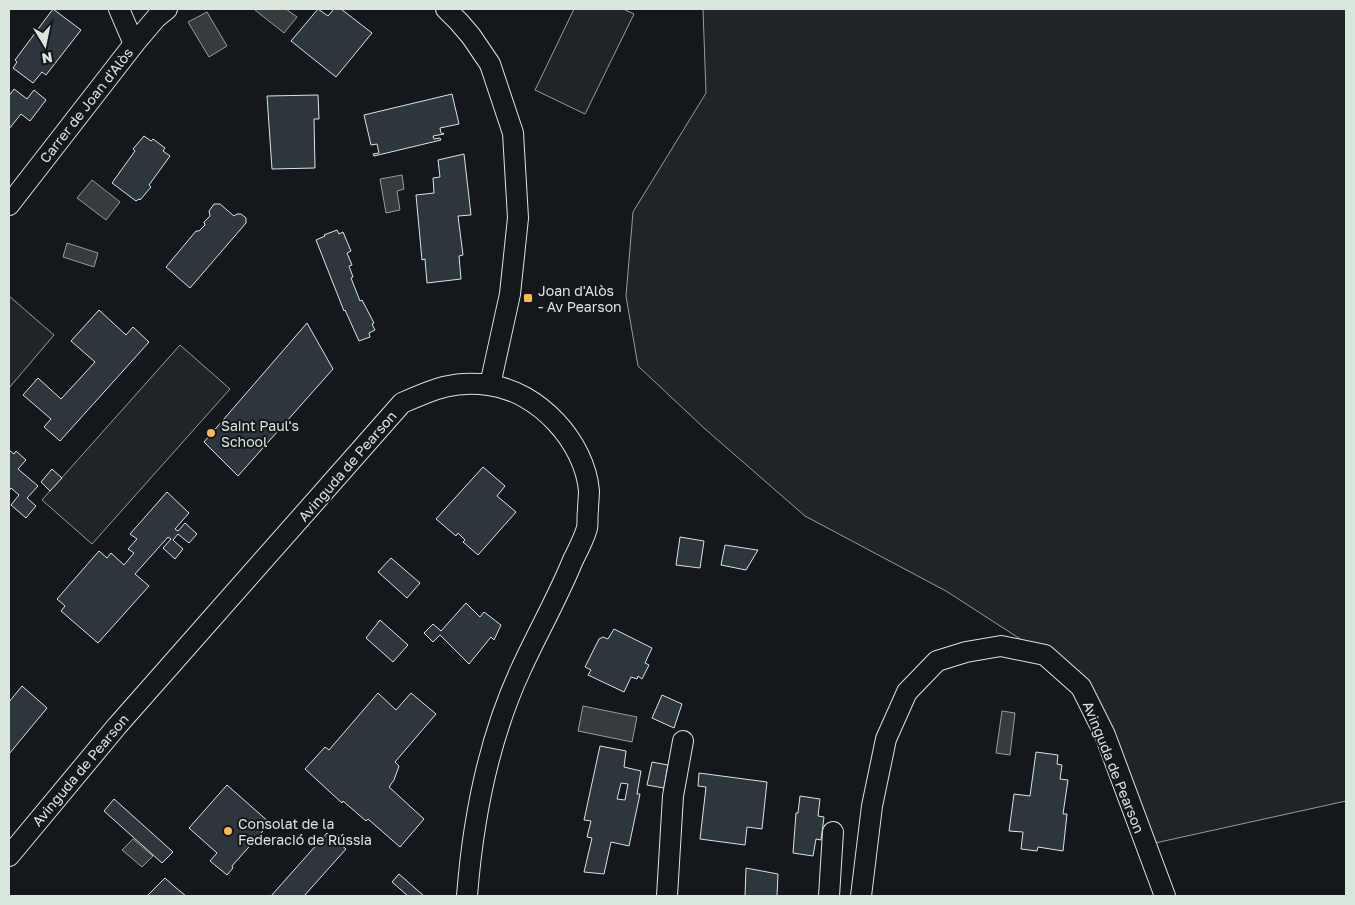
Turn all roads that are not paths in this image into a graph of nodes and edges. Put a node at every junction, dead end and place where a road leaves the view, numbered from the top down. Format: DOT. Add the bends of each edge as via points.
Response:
graph roads {
  1 [pos="120,9"];
  2 [pos="167,9"];
  3 [pos="446,9"];
  4 [pos="134,44"];
  5 [pos="9,205"];
  6 [pos="490,385"];
  7 [pos="683,741"];
  8 [pos="833,832"];
  9 [pos="9,856"];
  10 [pos="467,896"];
  11 [pos="667,896"];
  12 [pos="829,896"];
  13 [pos="861,896"];
  14 [pos="1165,896"];
  1 -- 4 [label="street"];
  2 -- 4 [label="street, Carrer de Joan d'Alòs"];
  3 -- 6 [label="street" via="490,64 513,133 518,218 510,294"];
  4 -- 5 [label="street, Carrer de Joan d'Alòs"];
  6 -- 9 [label="street, Avinguda de Pearson" via="446,385 402,403 117,726"];
  6 -- 10 [label="street, Avinguda de Pearson" via="507,389 538,405 566,432 581,461 589,490 587,528 558,596 521,669 500,722 484,776"];
  7 -- 11 [label="street" via="673,796"];
  8 -- 12 [label="street"];
  13 -- 14 [label="street, Avinguda de Pearson" via="872,806 886,739 907,692 937,661 1001,646 1045,655 1081,687 1105,735"];
}
